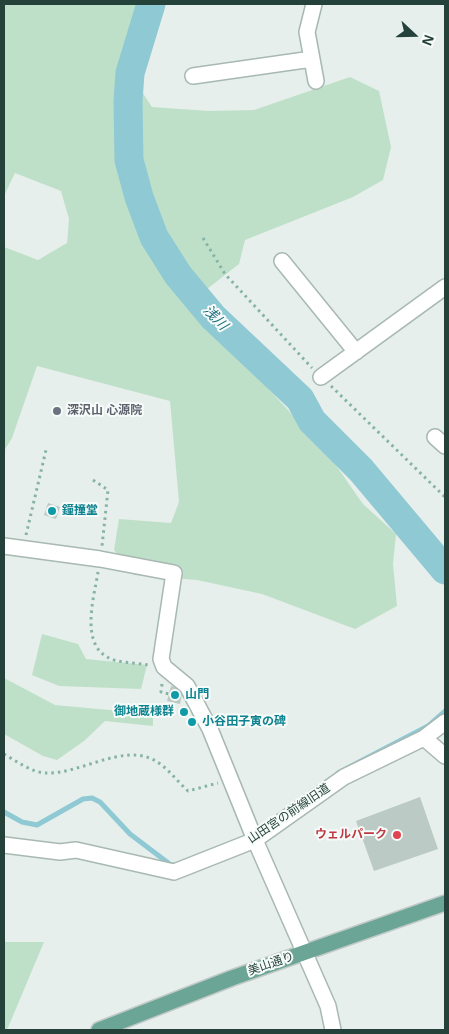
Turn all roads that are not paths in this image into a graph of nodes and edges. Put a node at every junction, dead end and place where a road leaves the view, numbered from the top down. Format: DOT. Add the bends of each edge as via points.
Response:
graph roads {
  1 [pos="314,4"];
  2 [pos="312,59"];
  3 [pos="192,76"];
  4 [pos="316,81"];
  5 [pos="282,262"];
  6 [pos="445,287"];
  7 [pos="356,352"];
  8 [pos="321,377"];
  9 [pos="4,546"];
  10 [pos="445,722"];
  11 [pos="424,738"];
  12 [pos="445,756"];
  13 [pos="253,835"];
  14 [pos="4,845"];
  15 [pos="445,903"];
  16 [pos="304,953"];
  17 [pos="99,1030"];
  18 [pos="333,1030"];
  1 -- 2 [label="street" via="307,32"];
  2 -- 3 [label="street"];
  2 -- 4 [label="street"];
  5 -- 7 [label="street"];
  6 -- 7 [label="street"];
  7 -- 8 [label="street"];
  9 -- 13 [label="street" via="174,573 161,659 164,668 186,686 196,700"];
  10 -- 11 [label="street, 山田宮の前線旧道"];
  11 -- 12 [label="street"];
  11 -- 13 [label="street, 山田宮の前線旧道" via="344,776"];
  13 -- 14 [label="street, 山田宮の前線旧道" via="174,872 76,850 60,852"];
  13 -- 16 [label="street"];
  15 -- 16 [label="main road, 美山通り"];
  16 -- 17 [label="main road, 美山通り"];
  16 -- 18 [label="street" via="328,1006"];
}
